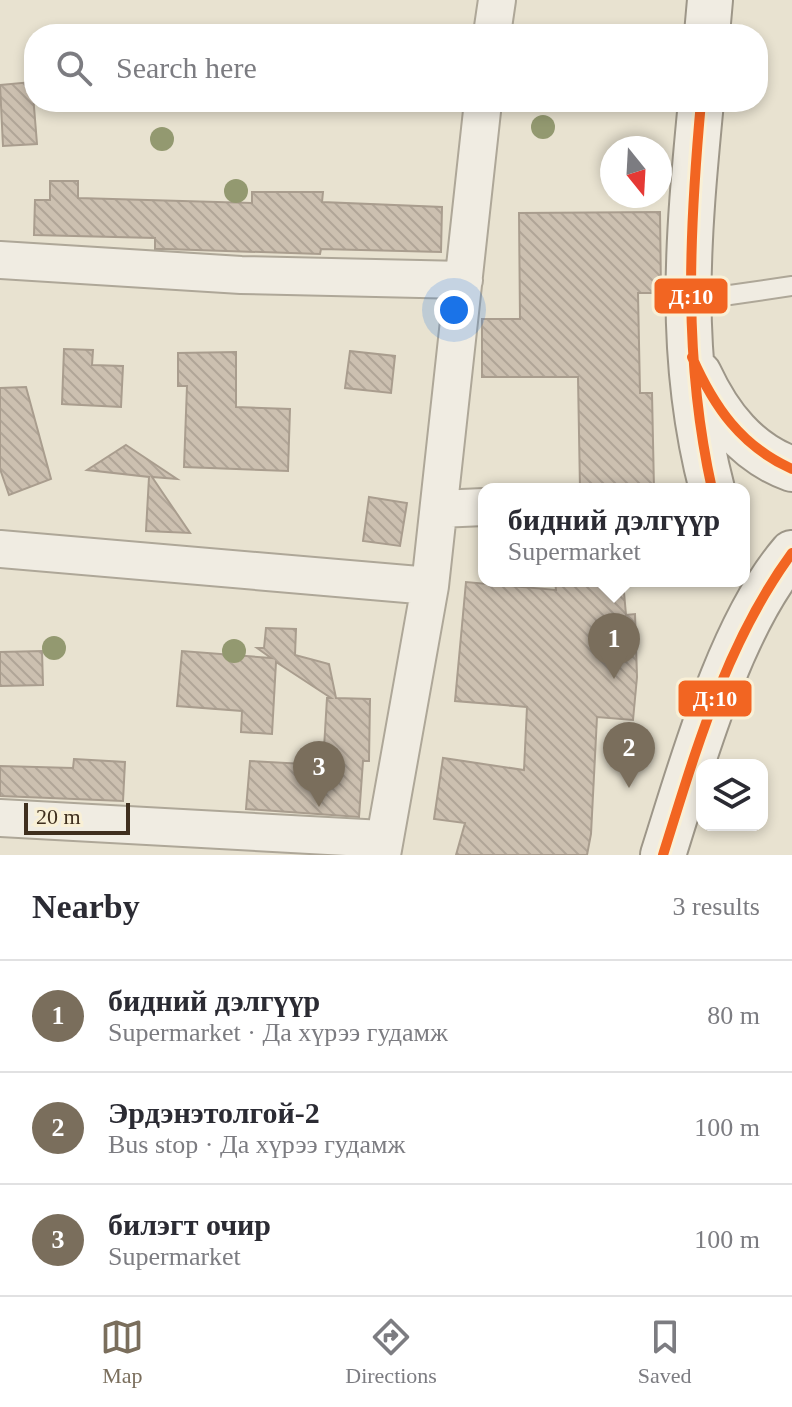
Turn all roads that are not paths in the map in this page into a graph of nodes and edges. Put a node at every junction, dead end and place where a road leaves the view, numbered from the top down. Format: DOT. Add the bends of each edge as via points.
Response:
graph roads {
  1 [pos="497,0"];
  2 [pos="710,0"];
  3 [pos="493,24"];
  4 [pos="708,24"];
  5 [pos="482,112"];
  6 [pos="700,112"];
  7 [pos="0,260"];
  8 [pos="464,280"];
  9 [pos="792,286"];
  10 [pos="686,301"];
  11 [pos="690,352"];
  12 [pos="792,469"];
  13 [pos="707,483"];
  14 [pos="478,507"];
  15 [pos="439,509"];
  16 [pos="0,549"];
  17 [pos="792,553"];
  18 [pos="430,586"];
  19 [pos="739,587"];
  20 [pos="744,630"];
  21 [pos="0,818"];
  22 [pos="383,847"];
  23 [pos="663,855"];
  1 -- 3 [label="street"];
  2 -- 4 [label="main road"];
  5 -- 8 [label="street"];
  6 -- 10 [label="main road"];
  7 -- 8 [label="street" via="241,275"];
  8 -- 15 [label="street"];
  9 -- 10 [label="lane"];
  10 -- 11 [label="main road"];
  11 -- 12 [label="main road" via="736,433 761,456"];
  11 -- 13 [label="main road"];
  14 -- 15 [label="street"];
  15 -- 18 [label="street"];
  16 -- 18 [label="street"];
  17 -- 20 [label="main road"];
  18 -- 22 [label="street"];
  19 -- 20 [label="main road"];
  20 -- 23 [label="main road"];
  21 -- 22 [label="street"];
}
